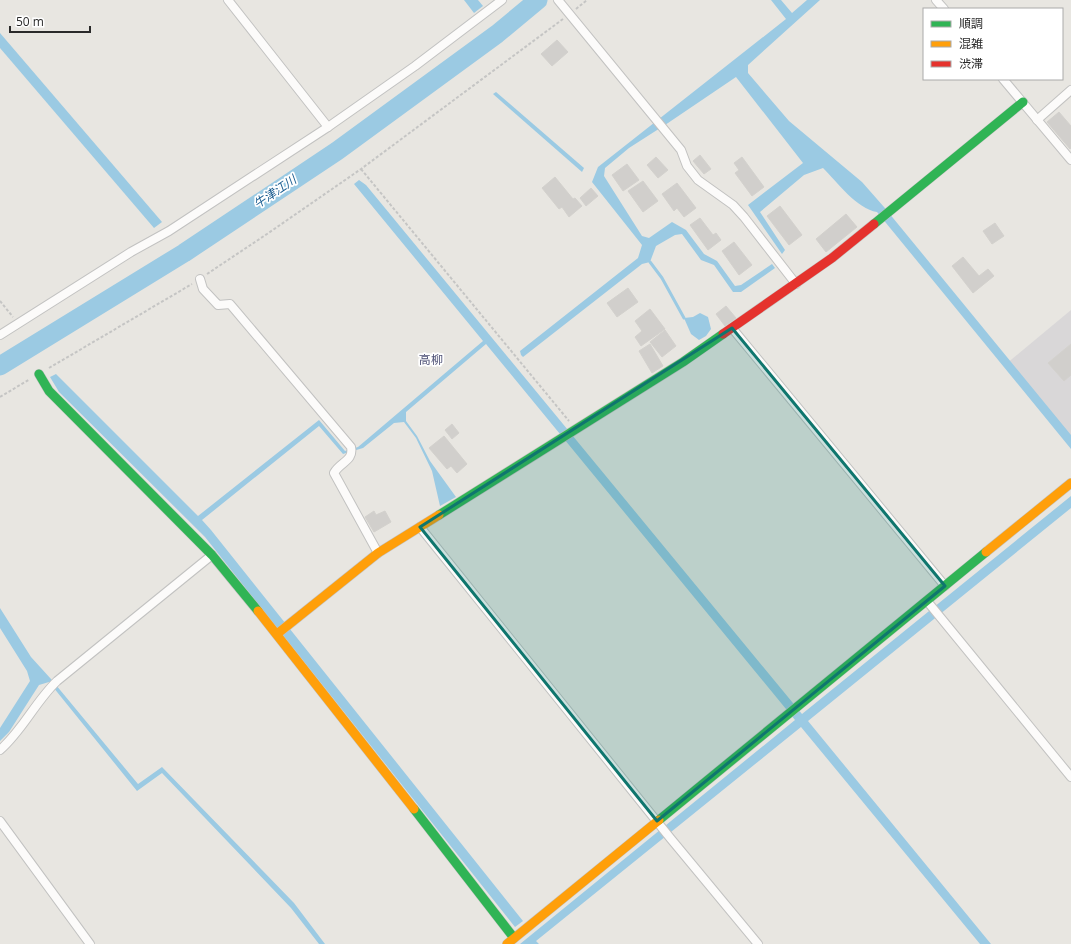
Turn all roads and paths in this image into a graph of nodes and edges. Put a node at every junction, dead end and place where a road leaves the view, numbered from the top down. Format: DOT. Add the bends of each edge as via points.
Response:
graph roads {
  1 [pos="230,0"];
  2 [pos="502,0"];
  3 [pos="558,0"];
  4 [pos="587,0"];
  5 [pos="936,0"];
  6 [pos="943,8"];
  7 [pos="569,14"];
  8 [pos="1004,80"];
  9 [pos="1071,90"];
  10 [pos="1023,102"];
  11 [pos="1037,120"];
  12 [pos="328,127"];
  13 [pos="1071,160"];
  14 [pos="361,169"];
  15 [pos="200,279"];
  16 [pos="796,284"];
  17 [pos="0,301"];
  18 [pos="19,324"];
  19 [pos="732,328"];
  20 [pos="0,335"];
  21 [pos="39,374"];
  22 [pos="0,397"];
  23 [pos="574,430"];
  24 [pos="1071,483"];
  25 [pos="420,527"];
  26 [pos="378,552"];
  27 [pos="212,555"];
  28 [pos="945,586"];
  29 [pos="927,601"];
  30 [pos="277,634"];
  31 [pos="0,750"];
  32 [pos="1071,777"];
  33 [pos="0,821"];
  34 [pos="657,821"];
  35 [pos="510,941"];
  36 [pos="90,944"];
  37 [pos="758,944"];
  1 -- 12 [label="street"];
  2 -- 12 [label="street" via="415,66"];
  3 -- 7 [label="street"];
  4 -- 7 [label="path"];
  5 -- 6 [label="street"];
  7 -- 14 [label="path"];
  7 -- 16 [label="street" via="681,150 687,166 698,180 733,205"];
  8 -- 10 [label="street"];
  9 -- 11 [label="street"];
  10 -- 11 [label="street"];
  10 -- 16 [label="street" via="832,258"];
  11 -- 13 [label="street"];
  12 -- 18 [label="street" via="169,231 131,252"];
  14 -- 15 [label="path"];
  14 -- 23 [label="path"];
  15 -- 21 [label="path"];
  15 -- 26 [label="street" via="203,289 218,305 230,304 351,450 351,456 334,473"];
  16 -- 19 [label="street"];
  17 -- 18 [label="path"];
  18 -- 20 [label="street"];
  19 -- 23 [label="street"];
  19 -- 28 [label="street"];
  21 -- 22 [label="path"];
  21 -- 27 [label="street" via="49,391"];
  23 -- 25 [label="street"];
  24 -- 28 [label="street"];
  25 -- 26 [label="street"];
  25 -- 34 [label="street"];
  26 -- 30 [label="street"];
  27 -- 30 [label="street"];
  27 -- 31 [label="street" via="57,681 17,733"];
  28 -- 29 [label="street"];
  29 -- 32 [label="street"];
  29 -- 34 [label="street"];
  30 -- 35 [label="street"];
  33 -- 36 [label="street"];
  34 -- 35 [label="street"];
  34 -- 37 [label="street"];
}
